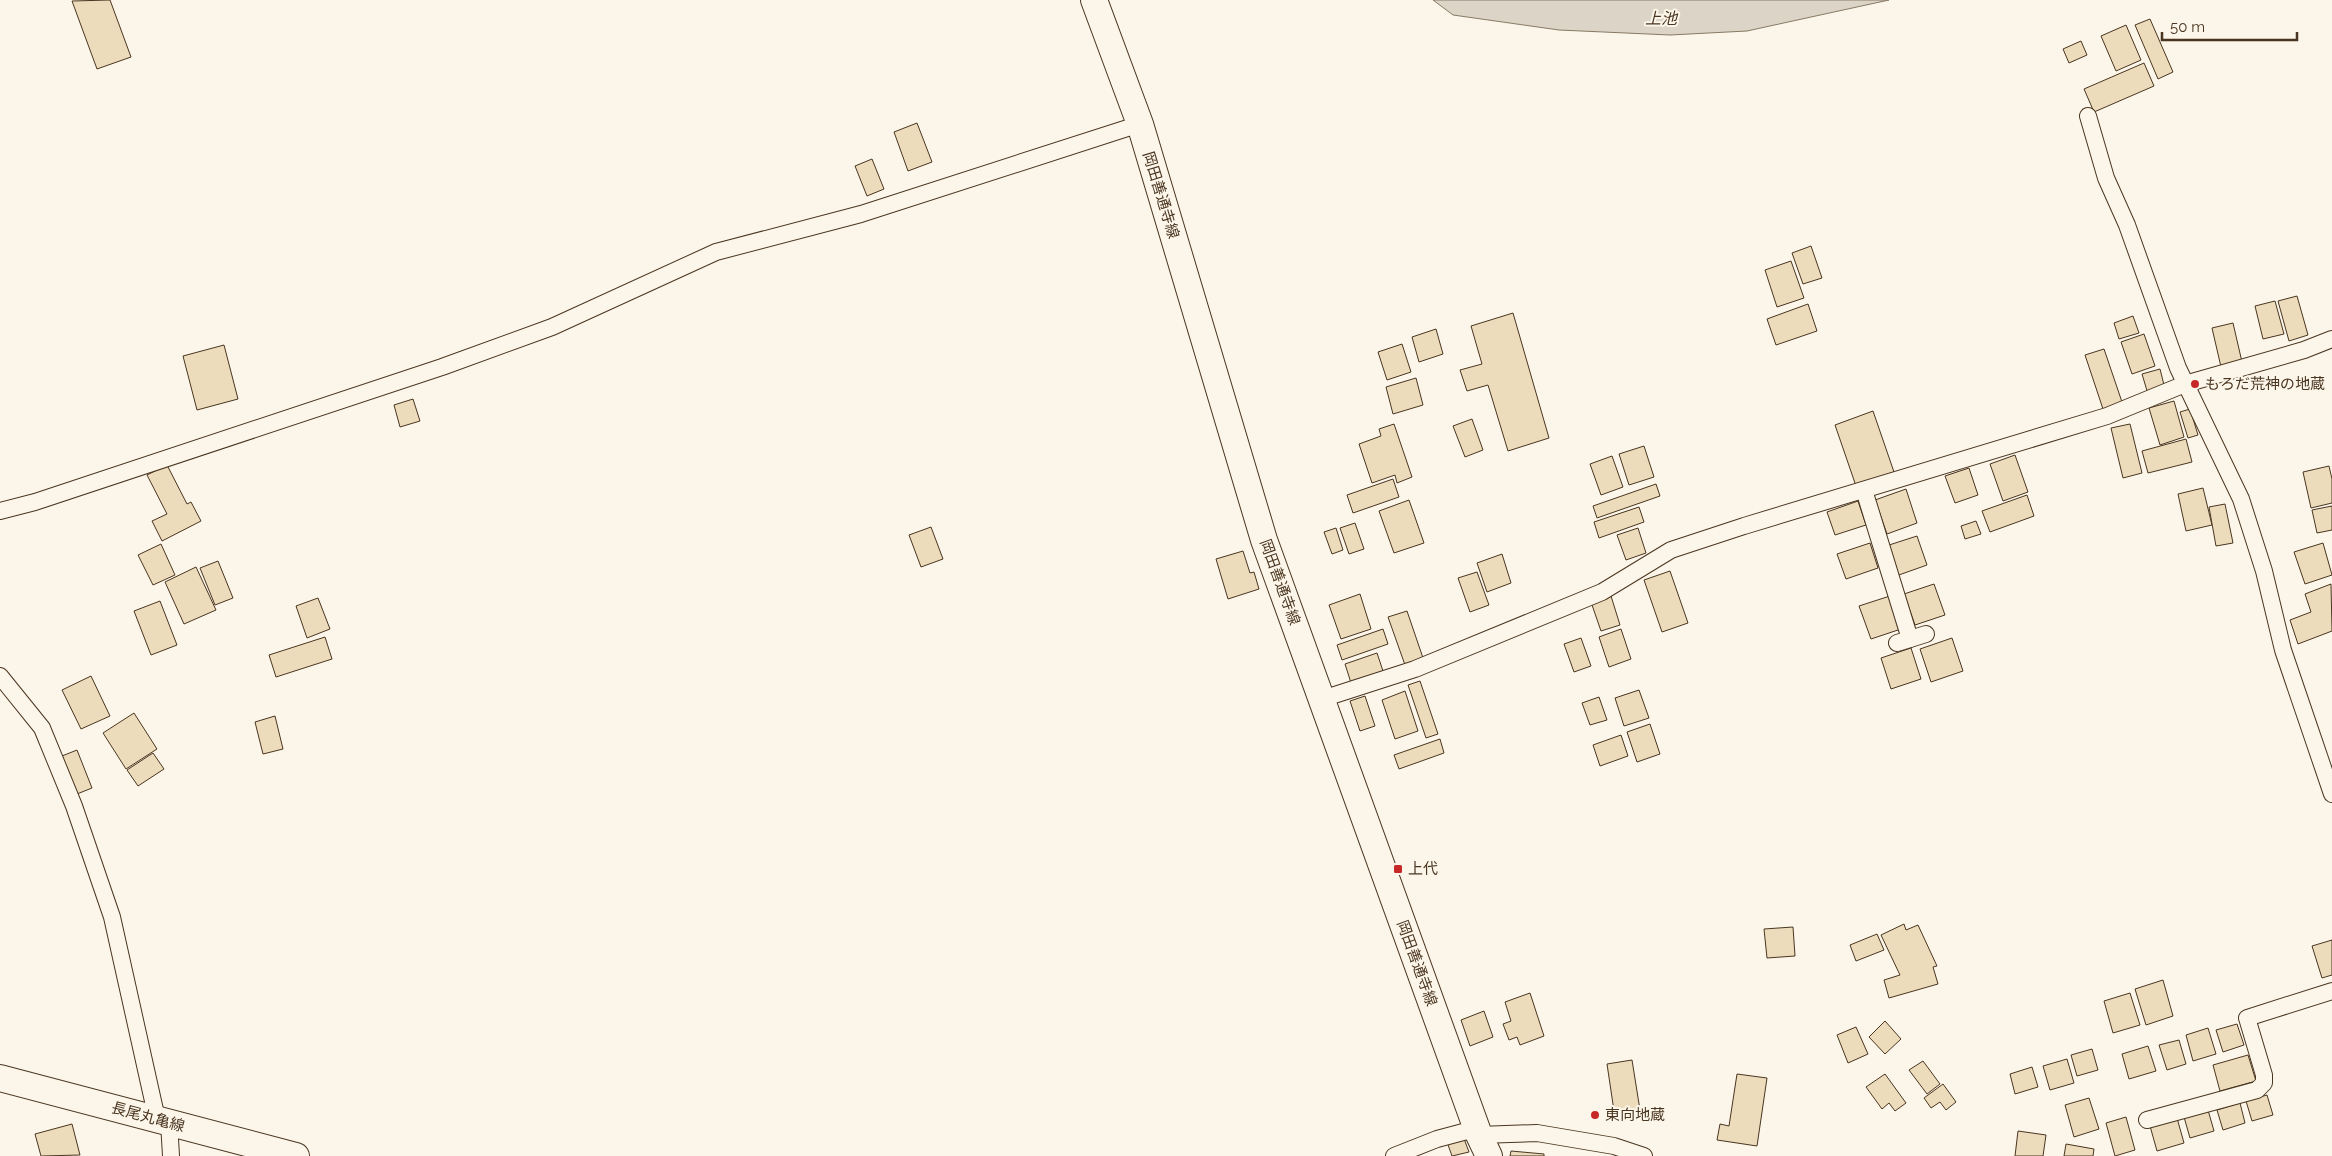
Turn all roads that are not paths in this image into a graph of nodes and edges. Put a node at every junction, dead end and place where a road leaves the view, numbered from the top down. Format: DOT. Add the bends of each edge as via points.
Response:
graph roads {
  1 [pos="1094,0"];
  2 [pos="2088,116"];
  3 [pos="1140,124"];
  4 [pos="2332,339"];
  5 [pos="2185,384"];
  6 [pos="1864,490"];
  7 [pos="0,511"];
  8 [pos="1911,639"];
  9 [pos="0,676"];
  10 [pos="1322,699"];
  11 [pos="2332,794"];
  12 [pos="2332,991"];
  13 [pos="0,1078"];
  14 [pos="2147,1120"];
  15 [pos="163,1121"];
  16 [pos="1484,1145"];
  17 [pos="171,1156"];
  18 [pos="296,1156"];
  19 [pos="1394,1156"];
  20 [pos="1644,1156"];
  1 -- 3 [label="main road, 岡田善通寺線"];
  2 -- 5 [label="street" via="2106,178"];
  3 -- 7 [label="street" via="861,214 716,252 576,317 442,367"];
  3 -- 10 [label="main road, 岡田善通寺線" via="1264,540"];
  4 -- 5 [label="street"];
  5 -- 6 [label="street" via="2107,416"];
  5 -- 11 [label="street" via="2241,499 2264,571 2283,650"];
  6 -- 8 [label="street"];
  6 -- 10 [label="street" via="1671,550 1602,592 1415,669"];
  9 -- 15 [label="street" via="42,728 74,806 112,917"];
  10 -- 16 [label="main road, 岡田善通寺線"];
  12 -- 14 [label="street" via="2247,1018 2264,1075 2264,1083 2257,1090"];
  13 -- 15 [label="main road, 長尾丸亀線"];
  15 -- 17 [label="street"];
  15 -- 18 [label="main road, 長尾丸亀線"];
  16 -- 19 [label="street" via="1467,1131"];
  16 -- 20 [label="street" via="1537,1133 1614,1146"];
}
